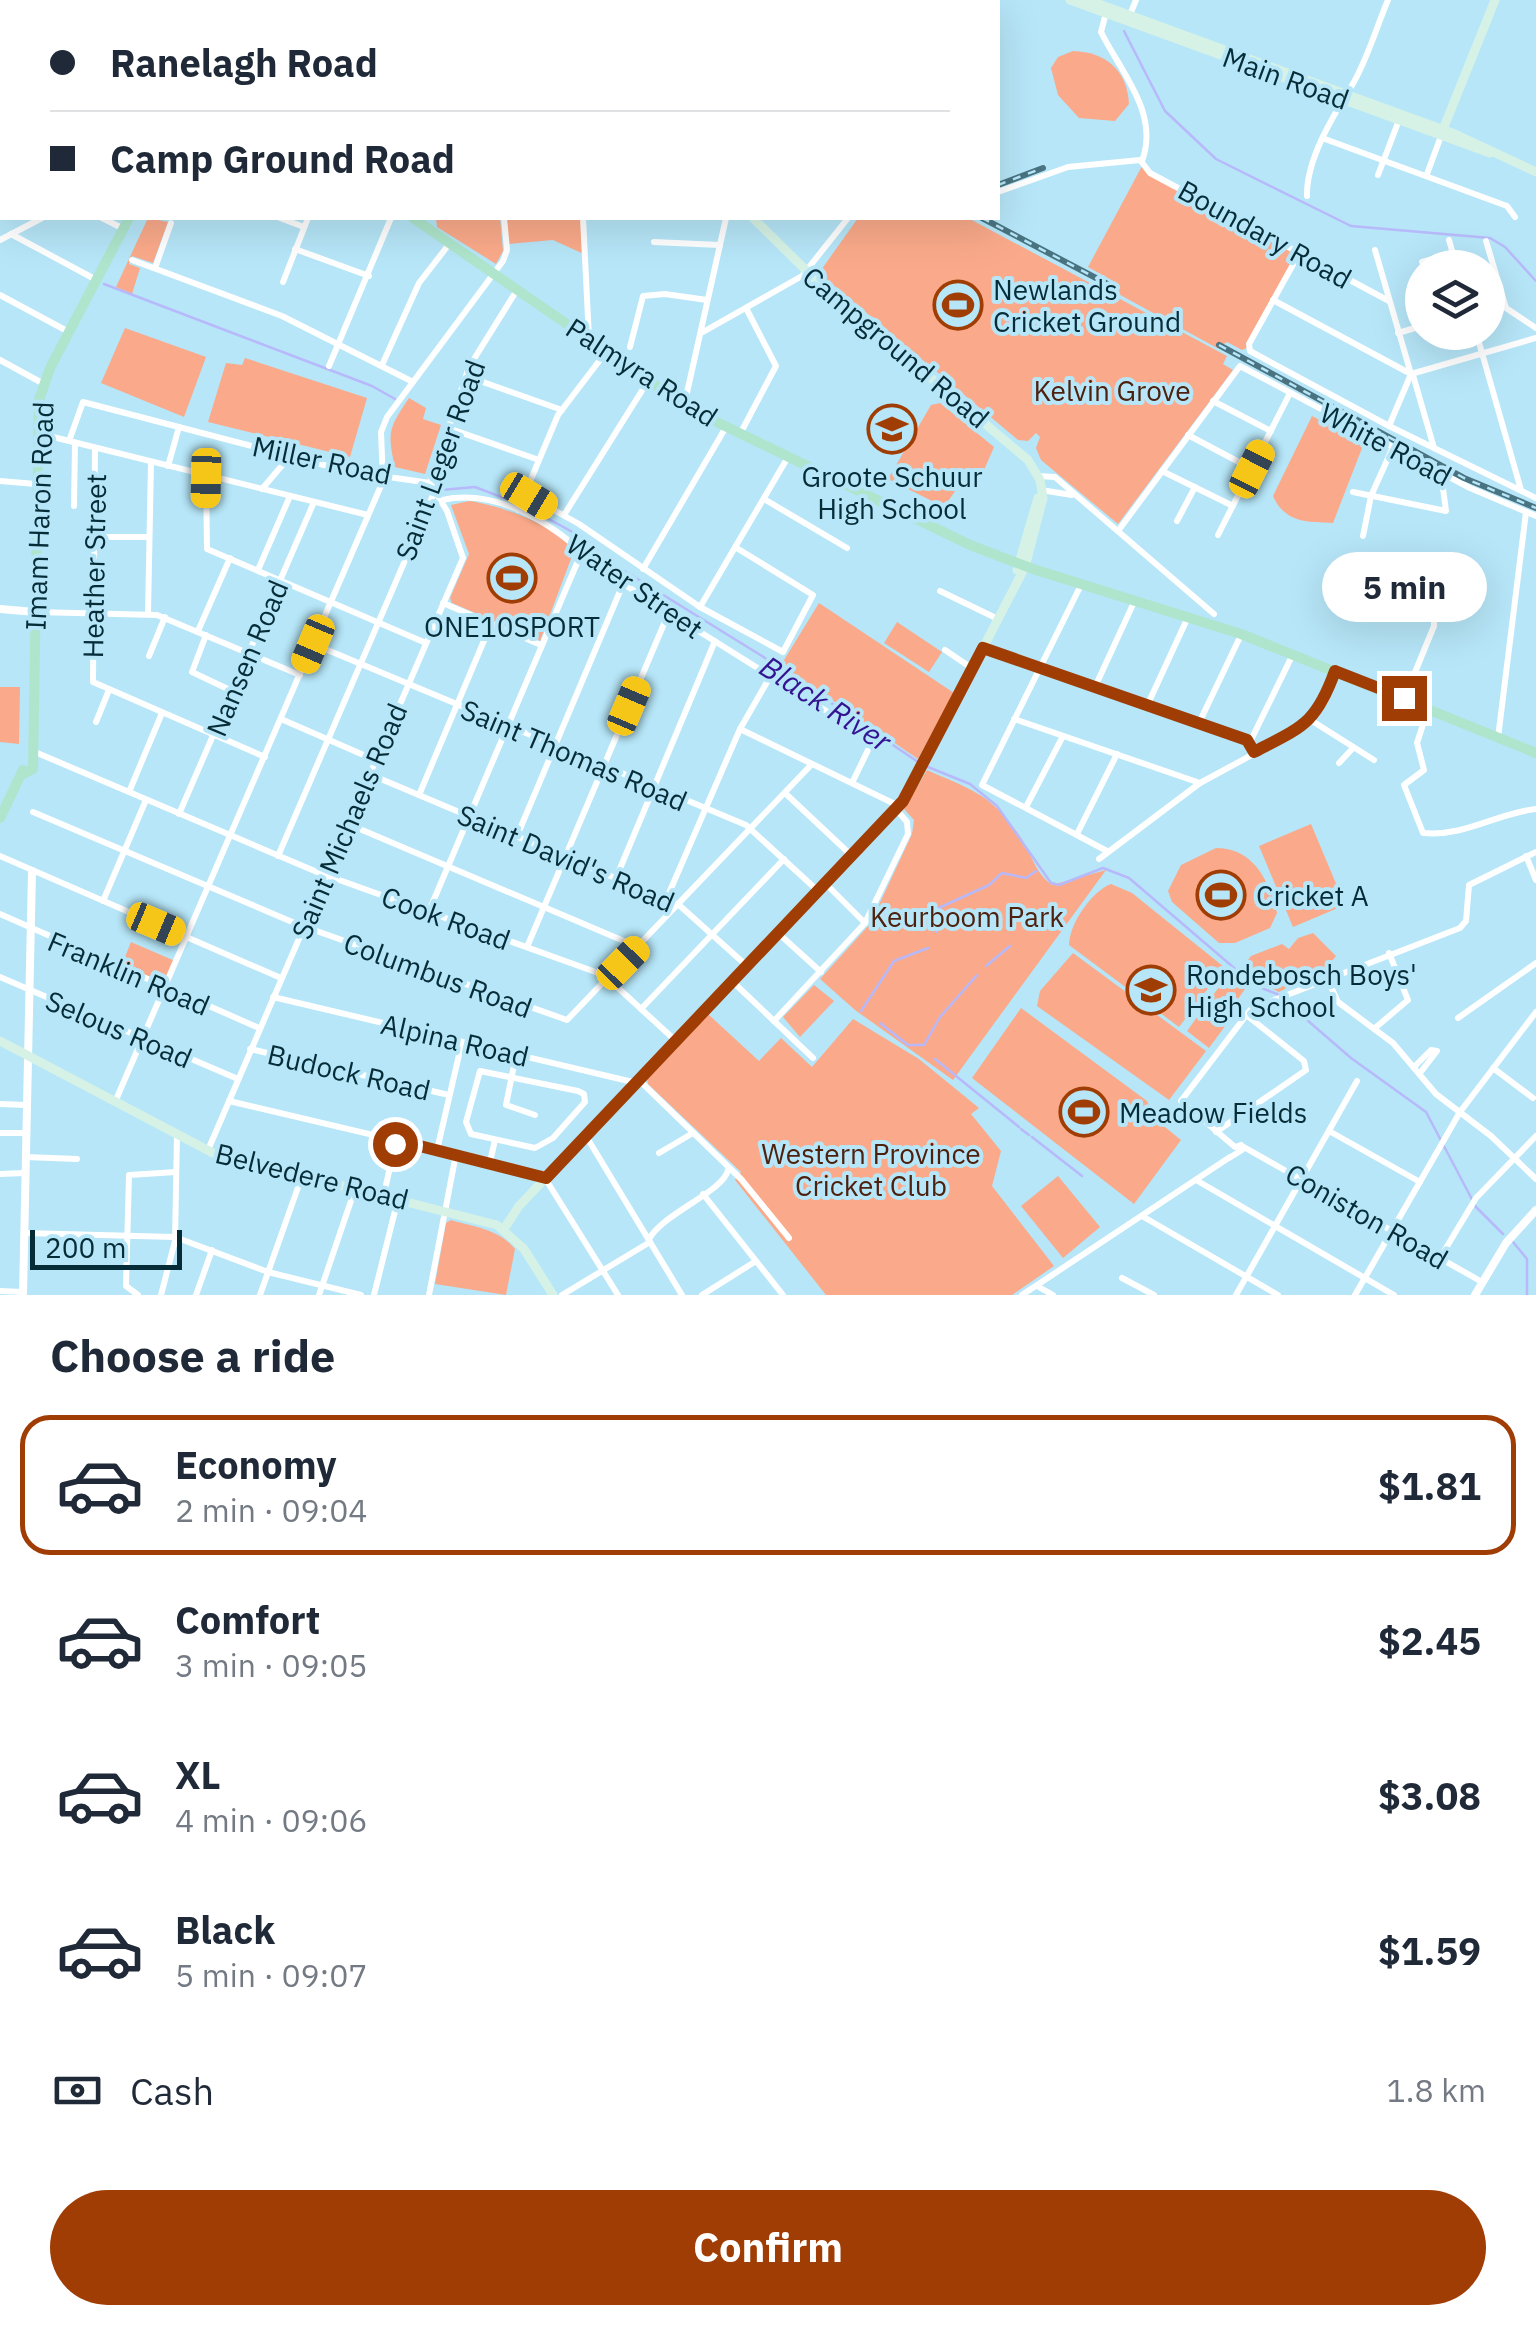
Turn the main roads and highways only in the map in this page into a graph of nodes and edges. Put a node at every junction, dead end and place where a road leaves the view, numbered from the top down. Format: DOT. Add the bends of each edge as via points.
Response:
graph roads {
  1 [pos="1070,0"];
  2 [pos="1088,0"];
  3 [pos="1496,0"];
  4 [pos="1107,10"];
  5 [pos="1343,96"];
  6 [pos="1442,133"];
  7 [pos="1536,172"];
  8 [pos="415,220"];
  9 [pos="756,220"];
  10 [pos="126,222"];
  11 [pos="95,277"];
  12 [pos="1023,562"];
  13 [pos="1130,597"];
  14 [pos="1536,753"];
  15 [pos="0,818"];
  16 [pos="0,1041"];
  17 [pos="502,1228"];
  18 [pos="553,1295"];
  1 -- 4 [label="main road, Main Road"];
  2 -- 4 [label="main road, Main Road"];
  3 -- 6 [label="main road"];
  4 -- 5 [label="main road, Main Road"];
  5 -- 6 [label="main road, Main Road"];
  5 -- 6 [label="main road, Main Road"];
  6 -- 7 [label="main road, Main Road"];
  8 -- 12 [label="main road, Palmyra Road" via="684,406"];
  9 -- 12 [label="main road, Campground Road" via="1019,451 1041,490"];
  10 -- 11 [label="main road, Imam Haron Road"];
  10 -- 11 [label="main road, Imam Haron Road"];
  11 -- 15 [label="main road, Imam Haron Road" via="44,384 38,414 31,763"];
  12 -- 13 [label="main road"];
  12 -- 13 [label="main road"];
  12 -- 17 [label="main road, Campground Road" via="897,808"];
  13 -- 14 [label="main road" via="1241,634"];
  16 -- 17 [label="main road, Belvedere Road" via="208,1150"];
  17 -- 18 [label="main road"];
}
